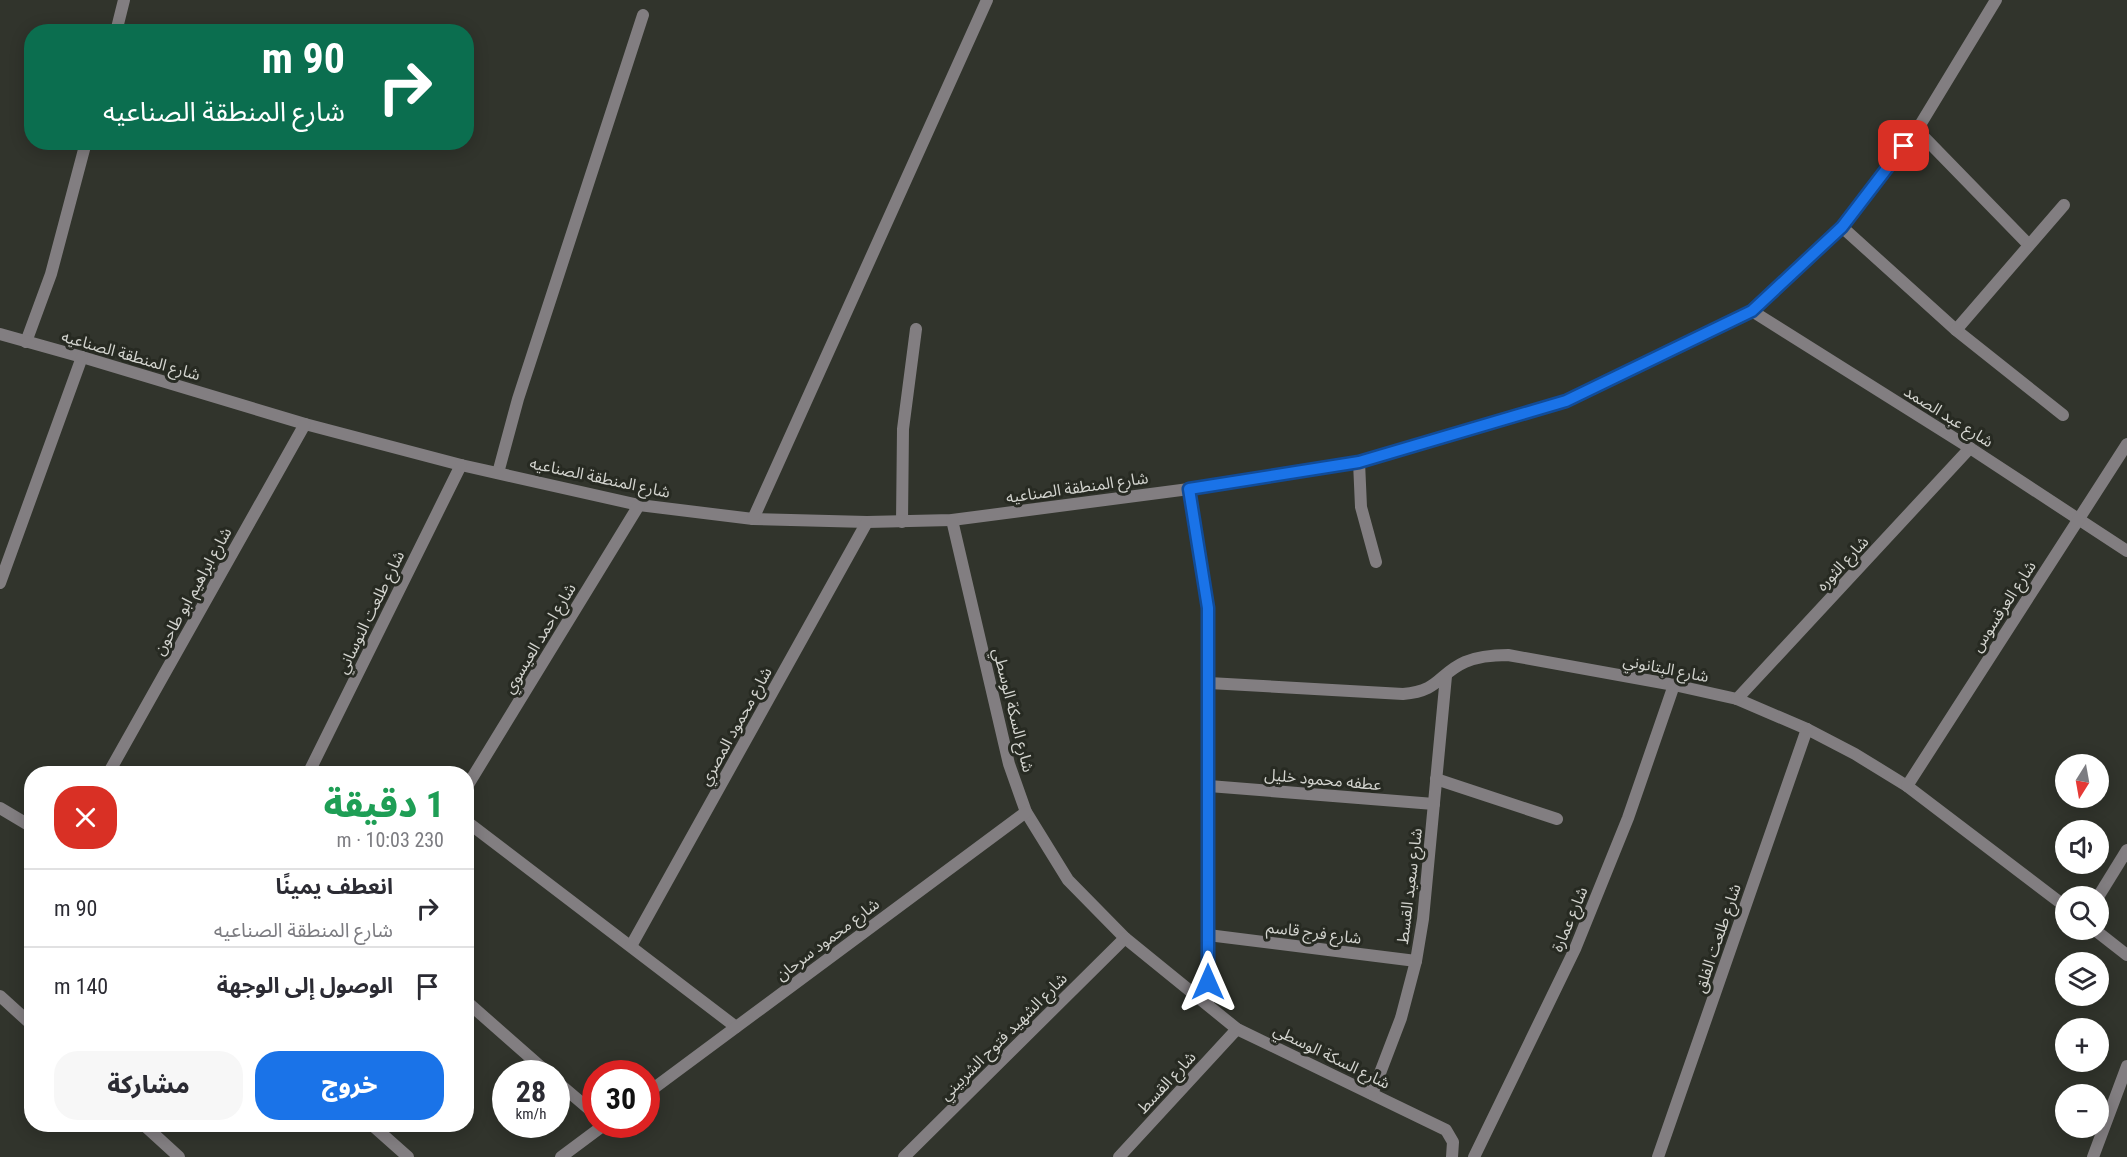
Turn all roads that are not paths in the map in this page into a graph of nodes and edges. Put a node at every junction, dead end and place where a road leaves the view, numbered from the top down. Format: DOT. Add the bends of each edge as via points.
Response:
graph roads {
  1 [pos="124,0"];
  2 [pos="987,0"];
  3 [pos="1996,0"];
  4 [pos="643,15"];
  5 [pos="118,24"];
  6 [pos="1917,130"];
  7 [pos="84,150"];
  8 [pos="2064,206"];
  9 [pos="1842,227"];
  10 [pos="2029,245"];
  11 [pos="1752,311"];
  12 [pos="916,329"];
  13 [pos="1956,330"];
  14 [pos="0,334"];
  15 [pos="26,342"];
  16 [pos="82,357"];
  17 [pos="2063,415"];
  18 [pos="305,424"];
  19 [pos="2127,444"];
  20 [pos="1970,448"];
  21 [pos="1359,462"];
  22 [pos="461,465"];
  23 [pos="498,473"];
  24 [pos="1189,489"];
  25 [pos="639,505"];
  26 [pos="753,519"];
  27 [pos="2078,519"];
  28 [pos="952,520"];
  29 [pos="867,522"];
  30 [pos="902,522"];
  31 [pos="2127,551"];
  32 [pos="1376,562"];
  33 [pos="0,583"];
  34 [pos="1446,675"];
  35 [pos="1209,683"];
  36 [pos="1674,685"];
  37 [pos="1737,699"];
  38 [pos="1807,729"];
  39 [pos="113,766"];
  40 [pos="312,766"];
  41 [pos="474,775"];
  42 [pos="1436,779"];
  43 [pos="1209,786"];
  44 [pos="1907,786"];
  45 [pos="1434,804"];
  46 [pos="0,807"];
  47 [pos="1026,812"];
  48 [pos="1557,819"];
  49 [pos="24,823"];
  50 [pos="474,827"];
  51 [pos="2127,850"];
  52 [pos="2105,886"];
  53 [pos="2055,900"];
  54 [pos="1208,934"];
  55 [pos="1125,938"];
  56 [pos="2108,940"];
  57 [pos="631,946"];
  58 [pos="2127,955"];
  59 [pos="1416,962"];
  60 [pos="0,996"];
  61 [pos="1208,1005"];
  62 [pos="474,1008"];
  63 [pos="24,1017"];
  64 [pos="736,1027"];
  65 [pos="1237,1029"];
  66 [pos="533,1060"];
  67 [pos="2127,1066"];
  68 [pos="660,1084"];
  69 [pos="570,1093"];
  70 [pos="1372,1094"];
  71 [pos="582,1103"];
  72 [pos="152,1132"];
  73 [pos="380,1132"];
  74 [pos="587,1138"];
  75 [pos="179,1157"];
  76 [pos="408,1157"];
  77 [pos="561,1157"];
  78 [pos="904,1157"];
  79 [pos="1119,1157"];
  80 [pos="1452,1157"];
  81 [pos="1474,1157"];
  82 [pos="1658,1157"];
  83 [pos="2093,1157"];
  1 -- 5 [label="street"];
  2 -- 26 [label="street"];
  3 -- 6 [label="street, شارع المنطقة الصناعيه"];
  4 -- 23 [label="street" via="518,399"];
  6 -- 9 [label="street, شارع المنطقة الصناعيه"];
  6 -- 10 [label="street"];
  7 -- 15 [label="street" via="51,274"];
  8 -- 10 [label="street"];
  9 -- 11 [label="street, شارع المنطقة الصناعيه"];
  9 -- 13 [label="street"];
  10 -- 13 [label="street"];
  11 -- 20 [label="street, شارع عبد الصمد"];
  11 -- 21 [label="street, شارع المنطقة الصناعيه" via="1566,401"];
  12 -- 30 [label="street" via="903,429"];
  13 -- 17 [label="street"];
  14 -- 15 [label="street, شارع المنطقة الصناعيه"];
  15 -- 16 [label="street, شارع المنطقة الصناعيه"];
  16 -- 18 [label="street, شارع المنطقة الصناعيه"];
  16 -- 33 [label="street"];
  18 -- 22 [label="street, شارع المنطقة الصناعيه"];
  18 -- 39 [label="street, شارع ابراهيم ابو طاحون"];
  19 -- 27 [label="street, شارع العرقسوس"];
  20 -- 27 [label="street, شارع عبد الصمد"];
  20 -- 37 [label="street, شارع الثوره"];
  21 -- 24 [label="street, شارع المنطقة الصناعيه"];
  21 -- 32 [label="street" via="1361,507"];
  22 -- 23 [label="street, شارع المنطقة الصناعيه"];
  22 -- 40 [label="street, شارع طلعت النوساني"];
  23 -- 25 [label="street, شارع المنطقة الصناعيه"];
  24 -- 28 [label="street, شارع المنطقة الصناعيه"];
  24 -- 35 [label="street" via="1208,608"];
  25 -- 26 [label="street, شارع المنطقة الصناعيه"];
  25 -- 41 [label="street, شارع احمد العيسوي"];
  26 -- 29 [label="street, شارع المنطقة الصناعيه"];
  27 -- 31 [label="street, شارع عبد الصمد"];
  27 -- 44 [label="street, شارع العرقسوس"];
  28 -- 30 [label="street, شارع المنطقة الصناعيه"];
  28 -- 47 [label="street, شارع السكة الوسطي" via="1008,764"];
  29 -- 30 [label="street, شارع المنطقة الصناعيه"];
  29 -- 57 [label="street, شارع محمود المصري"];
  34 -- 35 [label="street, شارع البتانوني" via="1419,693 1403,694"];
  34 -- 36 [label="street, شارع البتانوني" via="1464,662 1508,655"];
  34 -- 42 [label="street, شارع سعيد القسط"];
  35 -- 43 [label="street"];
  36 -- 37 [label="street, شارع البتانوني"];
  36 -- 81 [label="street, شارع عمارة" via="1628,818 1575,949"];
  37 -- 38 [label="street, شارع البتانوني"];
  38 -- 44 [label="street, شارع البتانوني"];
  38 -- 82 [label="street, شارع طلعت الفلق"];
  42 -- 45 [label="street, شارع سعيد القسط"];
  42 -- 48 [label="street"];
  43 -- 45 [label="street, عطفه محمود خليل"];
  43 -- 54 [label="street"];
  44 -- 53 [label="street, شارع البتانوني"];
  45 -- 59 [label="street, شارع سعيد القسط"];
  46 -- 49 [label="street"];
  47 -- 55 [label="street, شارع السكة الوسطي" via="1068,880"];
  47 -- 64 [label="street, شارع محمود سرحان"];
  50 -- 57 [label="street"];
  51 -- 52 [label="street"];
  54 -- 59 [label="street, شارع فرج قاسم"];
  54 -- 61 [label="street"];
  55 -- 61 [label="street, شارع السكة الوسطي"];
  55 -- 78 [label="street, شارع الشهيد فتوح الشربيني"];
  56 -- 58 [label="street"];
  57 -- 64 [label="street"];
  59 -- 70 [label="street, شارع سعيد القسط" via="1401,1018"];
  60 -- 63 [label="street"];
  61 -- 65 [label="street, شارع السكة الوسطي"];
  62 -- 66 [label="street"];
  64 -- 68 [label="street, شارع محمود سرحان"];
  65 -- 70 [label="street, شارع السكة الوسطي"];
  65 -- 79 [label="street, شارع القسط"];
  67 -- 83 [label="street"];
  69 -- 71 [label="street"];
  70 -- 80 [label="street, شارع السكة الوسطي" via="1446,1130 1453,1142"];
  72 -- 75 [label="street"];
  73 -- 76 [label="street"];
  74 -- 77 [label="street"];
}
